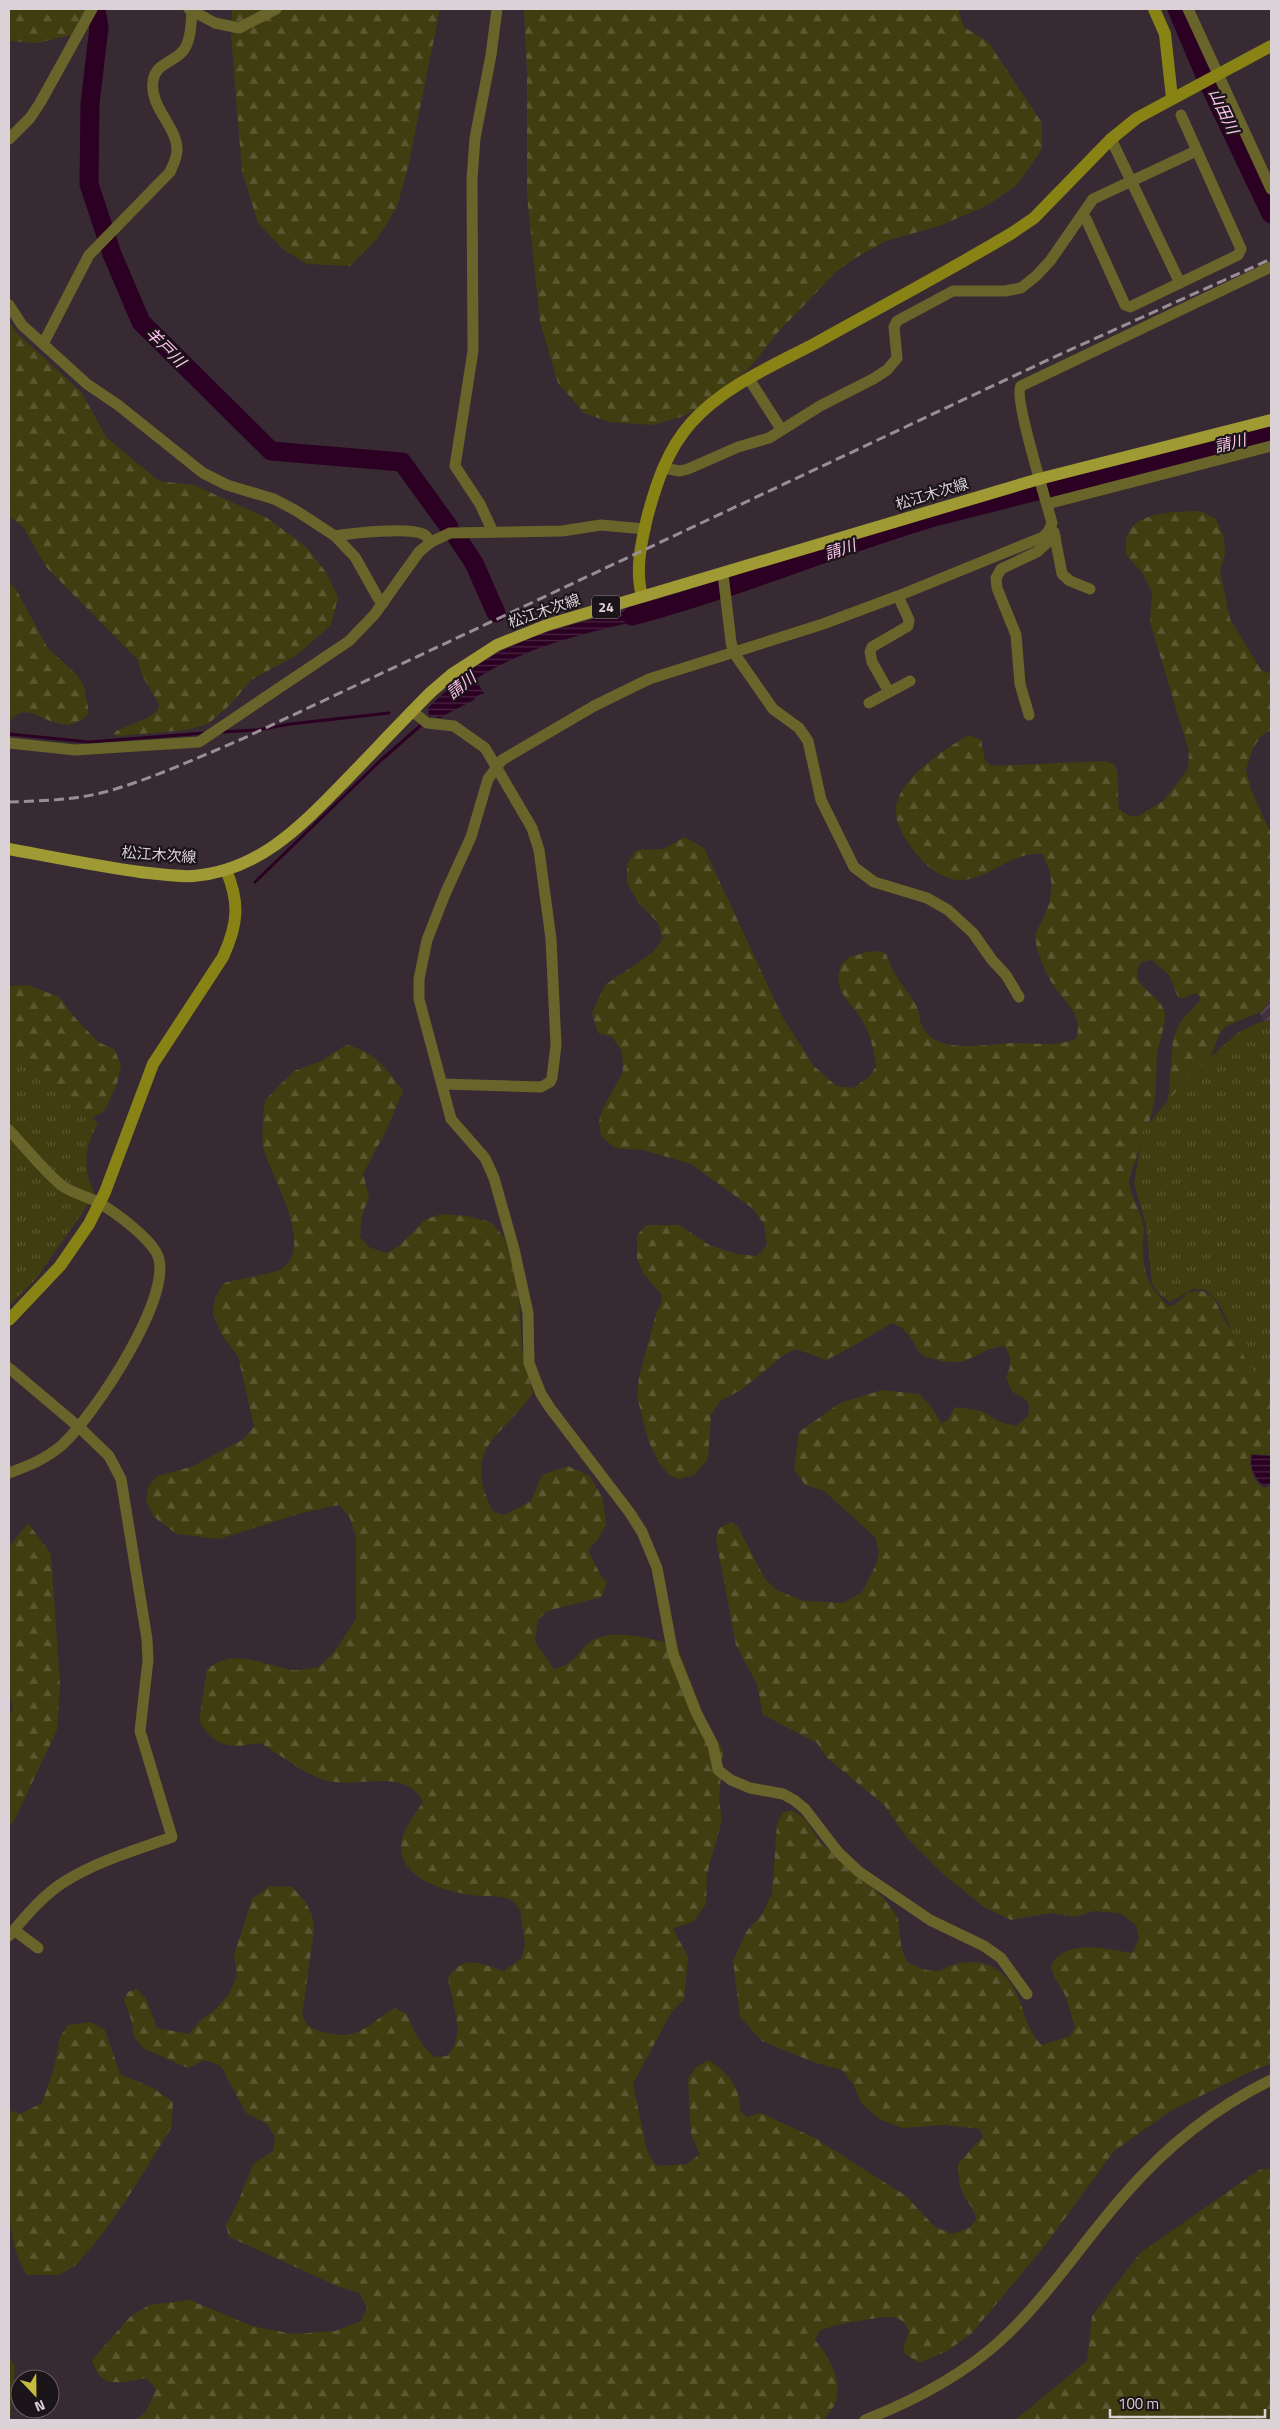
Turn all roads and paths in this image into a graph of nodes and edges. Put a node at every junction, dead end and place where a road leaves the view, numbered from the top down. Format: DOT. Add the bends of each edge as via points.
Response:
graph roads {
  1 [pos="92,9"];
  2 [pos="276,9"];
  3 [pos="497,9"];
  4 [pos="1154,9"];
  5 [pos="1188,9"];
  6 [pos="191,10"];
  7 [pos="1271,46"];
  8 [pos="1210,78"];
  9 [pos="1172,98"];
  10 [pos="1181,114"];
  11 [pos="9,139"];
  12 [pos="1112,139"];
  13 [pos="1196,151"];
  14 [pos="1132,181"];
  15 [pos="1271,189"];
  16 [pos="1082,217"];
  17 [pos="1271,267"];
  18 [pos="1180,283"];
  19 [pos="9,304"];
  20 [pos="43,344"];
  21 [pos="749,379"];
  22 [pos="1271,420"];
  23 [pos="781,429"];
  24 [pos="1271,446"];
  25 [pos="663,468"];
  26 [pos="1040,478"];
  27 [pos="1047,504"];
  28 [pos="1052,523"];
  29 [pos="644,529"];
  30 [pos="493,532"];
  31 [pos="336,536"];
  32 [pos="1055,536"];
  33 [pos="431,542"];
  34 [pos="724,578"];
  35 [pos="1090,589"];
  36 [pos="642,596"];
  37 [pos="898,596"];
  38 [pos="383,603"];
  39 [pos="734,653"];
  40 [pos="910,681"];
  41 [pos="889,692"];
  42 [pos="869,704"];
  43 [pos="412,711"];
  44 [pos="1029,715"];
  45 [pos="9,743"];
  46 [pos="495,768"];
  47 [pos="9,849"];
  48 [pos="226,870"];
  49 [pos="1019,997"];
  50 [pos="442,1084"];
  51 [pos="9,1130"];
  52 [pos="100,1203"];
  53 [pos="9,1320"];
  54 [pos="9,1368"];
  55 [pos="80,1428"];
  56 [pos="9,1473"];
  57 [pos="10,1933"];
  58 [pos="38,1948"];
  59 [pos="1027,1994"];
  60 [pos="1271,2080"];
  61 [pos="865,2420"];
  1 -- 11 [label="street" via="40,103"];
  2 -- 6 [label="street" via="239,28 215,23"];
  3 -- 30 [label="street" via="472,179 473,351 455,466 480,504"];
  4 -- 9 [label="street" via="1165,34"];
  5 -- 8 [label="street"];
  6 -- 20 [label="street" via="189,34 183,51 155,72 152,82 154,96 177,148 170,172 89,255"];
  7 -- 8 [label="street"];
  8 -- 9 [label="street"];
  8 -- 15 [label="street"];
  9 -- 12 [label="street" via="1137,118"];
  10 -- 13 [label="street"];
  12 -- 14 [label="street"];
  12 -- 21 [label="street" via="1034,218 1012,233"];
  13 -- 14 [label="street"];
  13 -- 18 [label="street" via="1241,249 1238,255"];
  14 -- 16 [label="street" via="1093,199"];
  14 -- 18 [label="street"];
  16 -- 18 [label="street" via="1086,219 1125,305 1130,307"];
  16 -- 23 [label="street" via="1050,262 1028,284 1006,291 954,291 897,321 894,327 898,353 893,364 873,379"];
  17 -- 26 [label="street" via="1021,386 1018,396"];
  19 -- 20 [label="street" via="22,325"];
  20 -- 31 [label="street" via="87,384 203,473 227,485 274,499"];
  21 -- 23 [label="street"];
  21 -- 25 [label="street" via="718,399 691,423"];
  22 -- 26 [label="main road, 松江木次線 / 24"];
  23 -- 25 [label="street" via="769,438 738,447 688,469"];
  24 -- 27 [label="street"];
  25 -- 29 [label="street"];
  26 -- 27 [label="street"];
  26 -- 34 [label="main road, 松江木次線 / 24"];
  27 -- 28 [label="street"];
  28 -- 32 [label="street"];
  28 -- 37 [label="street" via="1048,532 1037,540"];
  29 -- 30 [label="street" via="602,526 562,531"];
  29 -- 36 [label="street" via="638,570"];
  30 -- 33 [label="street" via="450,533"];
  31 -- 33 [label="street" via="363,532 417,532"];
  31 -- 38 [label="street" via="355,557"];
  32 -- 35 [label="street" via="1062,574"];
  32 -- 44 [label="street" via="1037,552 1001,569 996,578 1016,635 1020,684"];
  33 -- 38 [label="street" via="415,557"];
  34 -- 36 [label="main road, 松江木次線 / 24"];
  34 -- 39 [label="street"];
  36 -- 43 [label="main road, 松江木次線 / 24" via="547,625 496,645 452,674"];
  37 -- 39 [label="street"];
  37 -- 41 [label="street" via="909,623 870,652"];
  38 -- 45 [label="street" via="364,628 349,641 198,742 75,750"];
  39 -- 46 [label="street" via="630,687 502,760"];
  39 -- 49 [label="street" via="773,708 799,728 808,741 822,800 854,867 874,882 927,898 948,910 973,933 1006,974"];
  40 -- 41 [label="street"];
  41 -- 42 [label="street"];
  43 -- 46 [label="street" via="427,723 454,726 485,748"];
  43 -- 48 [label="main road, 松江木次線 / 24" via="304,823 275,847"];
  46 -- 50 [label="street" via="488,779 471,837 428,940 419,979 418,999"];
  46 -- 50 [label="street" via="532,828 539,850 551,939 556,1045 554,1072 550,1082 541,1087"];
  47 -- 48 [label="main road, 松江木次線 / 24" via="101,867 160,874 193,876"];
  48 -- 52 [label="street" via="236,903 230,942 216,971 153,1064"];
  50 -- 59 [label="street" via="451,1119 485,1158 494,1178 528,1312 529,1362 538,1386 550,1408 642,1532 656,1568 673,1654 713,1746 718,1770 750,1788 784,1794 794,1800 858,1871 930,1920 984,1946 1001,1958"];
  51 -- 52 [label="street" via="62,1186"];
  52 -- 53 [label="street" via="60,1266"];
  52 -- 55 [label="street" via="144,1237 154,1249 159,1257 160,1277 144,1324"];
  54 -- 55 [label="street"];
  55 -- 56 [label="street" via="49,1456"];
  55 -- 57 [label="street" via="105,1450 121,1479 147,1639 148,1660 140,1731 172,1837 113,1858 65,1881"];
  57 -- 58 [label="street"];
  60 -- 61 [label="street" via="1208,2119 1146,2170 1024,2317 978,2360 933,2388"];
}
